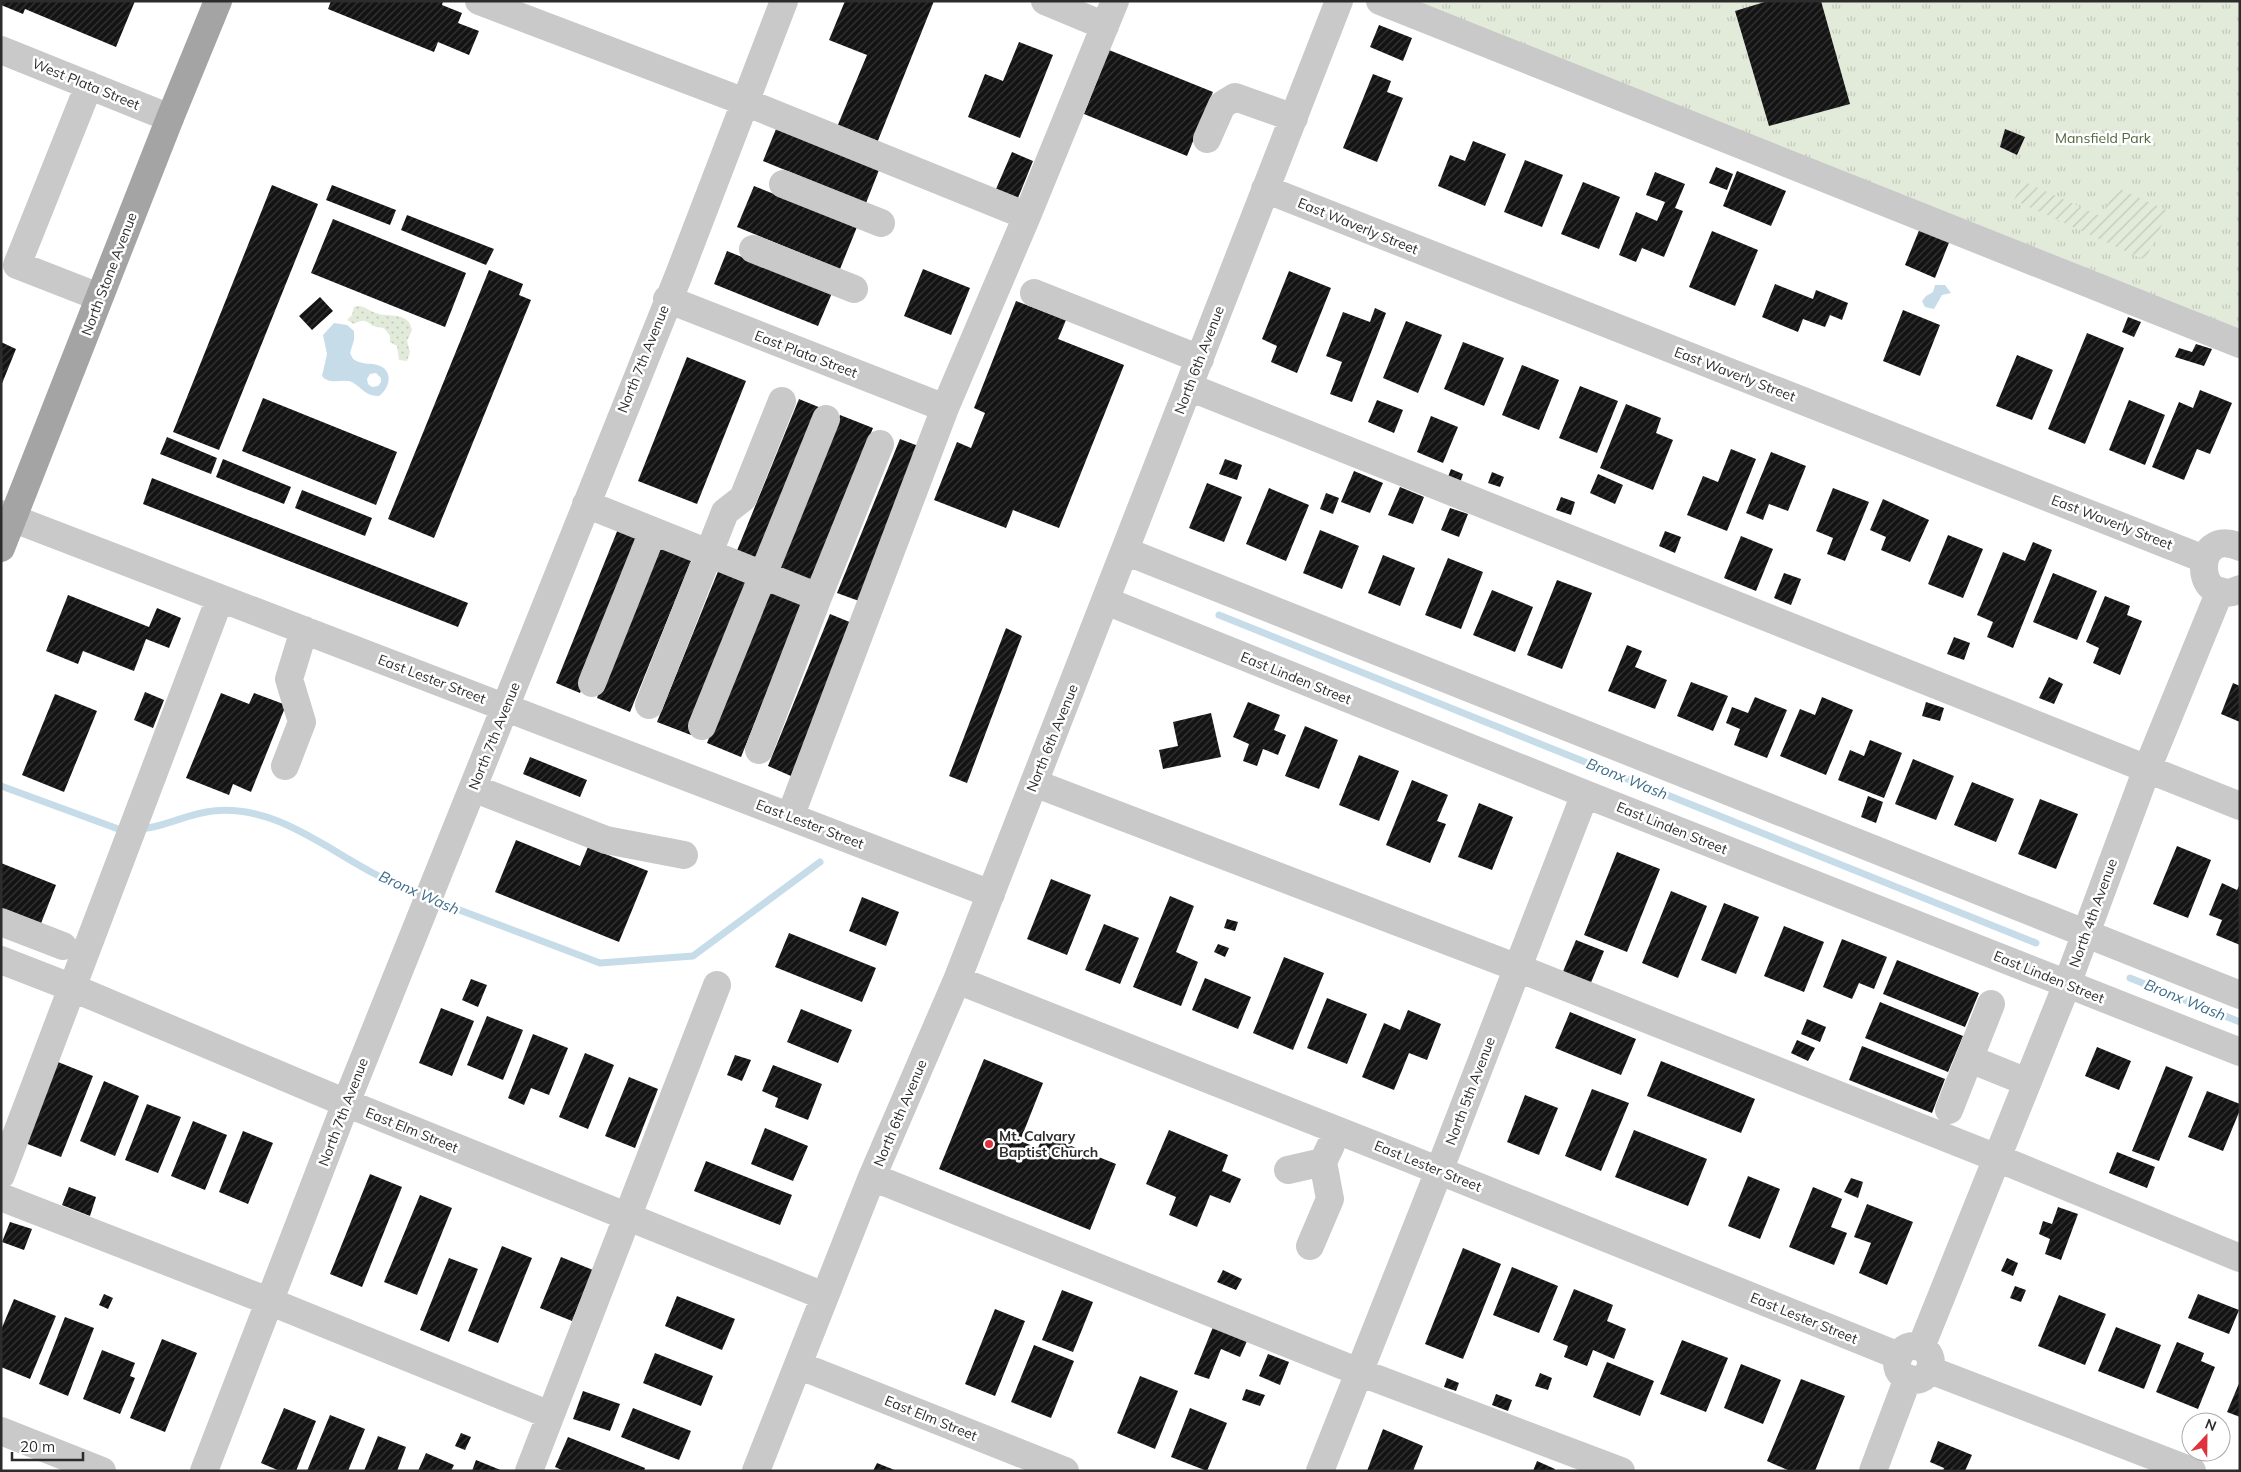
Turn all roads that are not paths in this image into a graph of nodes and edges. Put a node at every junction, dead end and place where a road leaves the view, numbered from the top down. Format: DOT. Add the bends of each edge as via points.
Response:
graph roads {
  1 [pos="218,1"];
  2 [pos="479,1"];
  3 [pos="784,1"];
  4 [pos="1045,1"];
  5 [pos="1339,1"];
  6 [pos="1380,1"];
  7 [pos="1110,13"];
  8 [pos="1,50"];
  9 [pos="89,85"];
  10 [pos="745,102"];
  11 [pos="170,118"];
  12 [pos="1294,118"];
  13 [pos="1207,139"];
  14 [pos="783,184"];
  15 [pos="1265,189"];
  16 [pos="1028,216"];
  17 [pos="881,223"];
  18 [pos="753,248"];
  19 [pos="854,289"];
  20 [pos="1034,293"];
  21 [pos="100,297"];
  22 [pos="667,299"];
  23 [pos="2240,344"];
  24 [pos="1200,358"];
  25 [pos="1189,387"];
  26 [pos="782,401"];
  27 [pos="945,408"];
  28 [pos="826,419"];
  29 [pos="880,444"];
  30 [pos="586,504"];
  31 [pos="7,516"];
  32 [pos="653,530"];
  33 [pos="2240,547"];
  34 [pos="1,548"];
  35 [pos="1125,551"];
  36 [pos="709,553"];
  37 [pos="2204,559"];
  38 [pos="763,575"];
  39 [pos="2230,590"];
  40 [pos="818,597"];
  41 [pos="220,598"];
  42 [pos="1106,601"];
  43 [pos="304,630"];
  44 [pos="592,683"];
  45 [pos="649,704"];
  46 [pos="505,707"];
  47 [pos="702,726"];
  48 [pos="759,750"];
  49 [pos="285,766"];
  50 [pos="2146,769"];
  51 [pos="1034,782"];
  52 [pos="473,788"];
  53 [pos="1585,794"];
  54 [pos="2240,806"];
  55 [pos="790,817"];
  56 [pos="684,855"];
  57 [pos="991,894"];
  58 [pos="1,922"];
  59 [pos="2085,935"];
  60 [pos="63,946"];
  61 [pos="1,960"];
  62 [pos="1518,968"];
  63 [pos="957,980"];
  64 [pos="2067,984"];
  65 [pos="717,985"];
  66 [pos="73,988"];
  67 [pos="2240,995"];
  68 [pos="1991,1004"];
  69 [pos="2240,1052"];
  70 [pos="1970,1059"];
  71 [pos="2027,1082"];
  72 [pos="346,1104"];
  73 [pos="1949,1110"];
  74 [pos="1338,1131"];
  75 [pos="1997,1158"];
  76 [pos="1323,1162"];
  77 [pos="1288,1170"];
  78 [pos="1439,1171"];
  79 [pos="1,1175"];
  80 [pos="872,1177"];
  81 [pos="1,1197"];
  82 [pos="626,1216"];
  83 [pos="1310,1246"];
  84 [pos="2240,1258"];
  85 [pos="824,1296"];
  86 [pos="271,1302"];
  87 [pos="1914,1363"];
  88 [pos="798,1365"];
  89 [pos="1359,1372"];
  90 [pos="550,1415"];
  91 [pos="1,1431"];
  92 [pos="102,1471"];
  93 [pos="204,1471"];
  94 [pos="528,1471"];
  95 [pos="756,1471"];
  96 [pos="1065,1471"];
  97 [pos="1320,1471"];
  98 [pos="1621,1471"];
  99 [pos="1873,1471"];
  100 [pos="2192,1471"];
  1 -- 11 [label="main road, North Stone Avenue"];
  2 -- 10 [label="street"];
  3 -- 10 [label="street, North 7th Avenue"];
  4 -- 7 [label="street"];
  5 -- 12 [label="street, North 6th Avenue"];
  6 -- 23 [label="street"];
  7 -- 16 [label="street"];
  8 -- 9 [label="street, West Plata Street"];
  9 -- 11 [label="street, West Plata Street"];
  9 -- 21 [label="street" via="17,265"];
  10 -- 16 [label="street"];
  10 -- 22 [label="street, North 7th Avenue"];
  11 -- 21 [label="main road, North Stone Avenue"];
  12 -- 13 [label="street" via="1235,97 1222,105"];
  12 -- 15 [label="street, North 6th Avenue"];
  14 -- 17 [label="street"];
  15 -- 24 [label="street, North 6th Avenue"];
  15 -- 37 [label="street, East Waverly Street"];
  16 -- 27 [label="street"];
  18 -- 19 [label="street"];
  20 -- 24 [label="street"];
  21 -- 31 [label="main road, North Stone Avenue"];
  22 -- 27 [label="street, East Plata Street"];
  22 -- 30 [label="street, North 7th Avenue"];
  24 -- 25 [label="street, North 6th Avenue"];
  25 -- 35 [label="street, North 6th Avenue"];
  25 -- 50 [label="street"];
  26 -- 36 [label="street" via="743,498 726,512"];
  27 -- 55 [label="street"];
  28 -- 38 [label="street"];
  29 -- 40 [label="street"];
  30 -- 32 [label="street"];
  30 -- 46 [label="street, North 7th Avenue"];
  31 -- 34 [label="main road, North Stone Avenue"];
  31 -- 41 [label="street, East Lester Street"];
  32 -- 36 [label="street"];
  32 -- 44 [label="street"];
  33 -- 37 [label="street" via="2222,544 2208,552"];
  35 -- 42 [label="street, North 6th Avenue"];
  35 -- 59 [label="street"];
  36 -- 38 [label="street"];
  36 -- 45 [label="street"];
  37 -- 39 [label="street" via="2204,575 2208,583"];
  38 -- 40 [label="street"];
  38 -- 47 [label="street"];
  39 -- 50 [label="street, North 4th Avenue"];
  40 -- 48 [label="street"];
  41 -- 43 [label="street, East Lester Street"];
  41 -- 66 [label="street"];
  42 -- 51 [label="street, North 6th Avenue"];
  42 -- 53 [label="street, East Linden Street"];
  43 -- 46 [label="street, East Lester Street"];
  43 -- 49 [label="street" via="289,679 302,722"];
  46 -- 52 [label="street, North 7th Avenue"];
  46 -- 55 [label="street, East Lester Street"];
  50 -- 54 [label="street"];
  50 -- 59 [label="street, North 4th Avenue"];
  51 -- 57 [label="street, North 6th Avenue"];
  51 -- 62 [label="street"];
  52 -- 56 [label="street" via="606,840"];
  52 -- 72 [label="street, North 7th Avenue"];
  53 -- 62 [label="street, North 5th Avenue"];
  53 -- 64 [label="street, East Linden Street"];
  55 -- 57 [label="street, East Lester Street"];
  57 -- 63 [label="street, North 6th Avenue"];
  58 -- 60 [label="street"];
  59 -- 64 [label="street, North 4th Avenue"];
  59 -- 67 [label="street"];
  61 -- 66 [label="street, East Elm Street"];
  62 -- 75 [label="street"];
  62 -- 78 [label="street, North 5th Avenue"];
  63 -- 74 [label="street, East Lester Street"];
  63 -- 80 [label="street, North 6th Avenue"];
  64 -- 69 [label="street, East Linden Street"];
  64 -- 71 [label="street, North 4th Avenue"];
  65 -- 82 [label="street"];
  66 -- 72 [label="street, East Elm Street"];
  66 -- 79 [label="street"];
  68 -- 70 [label="street"];
  70 -- 71 [label="street"];
  70 -- 73 [label="street"];
  71 -- 75 [label="street, North 4th Avenue"];
  72 -- 82 [label="street, East Elm Street"];
  72 -- 86 [label="street, North 7th Avenue"];
  74 -- 76 [label="street"];
  74 -- 78 [label="street, East Lester Street"];
  75 -- 84 [label="street"];
  75 -- 87 [label="street, North 4th Avenue"];
  76 -- 77 [label="street"];
  76 -- 83 [label="street" via="1330,1199"];
  78 -- 87 [label="street, East Lester Street"];
  78 -- 89 [label="street, North 5th Avenue"];
  80 -- 85 [label="street, North 6th Avenue"];
  80 -- 89 [label="street"];
  81 -- 86 [label="street"];
  82 -- 85 [label="street, East Elm Street"];
  82 -- 90 [label="street"];
  85 -- 88 [label="street, North 6th Avenue"];
  86 -- 90 [label="street"];
  86 -- 93 [label="street, North 7th Avenue"];
  87 -- 99 [label="street, North 4th Avenue"];
  87 -- 100 [label="street, East Lester Street"];
  88 -- 95 [label="street, North 6th Avenue"];
  88 -- 96 [label="street, East Elm Street"];
  89 -- 97 [label="street, North 5th Avenue"];
  89 -- 98 [label="street"];
  90 -- 94 [label="street"];
  91 -- 92 [label="street"];
}
